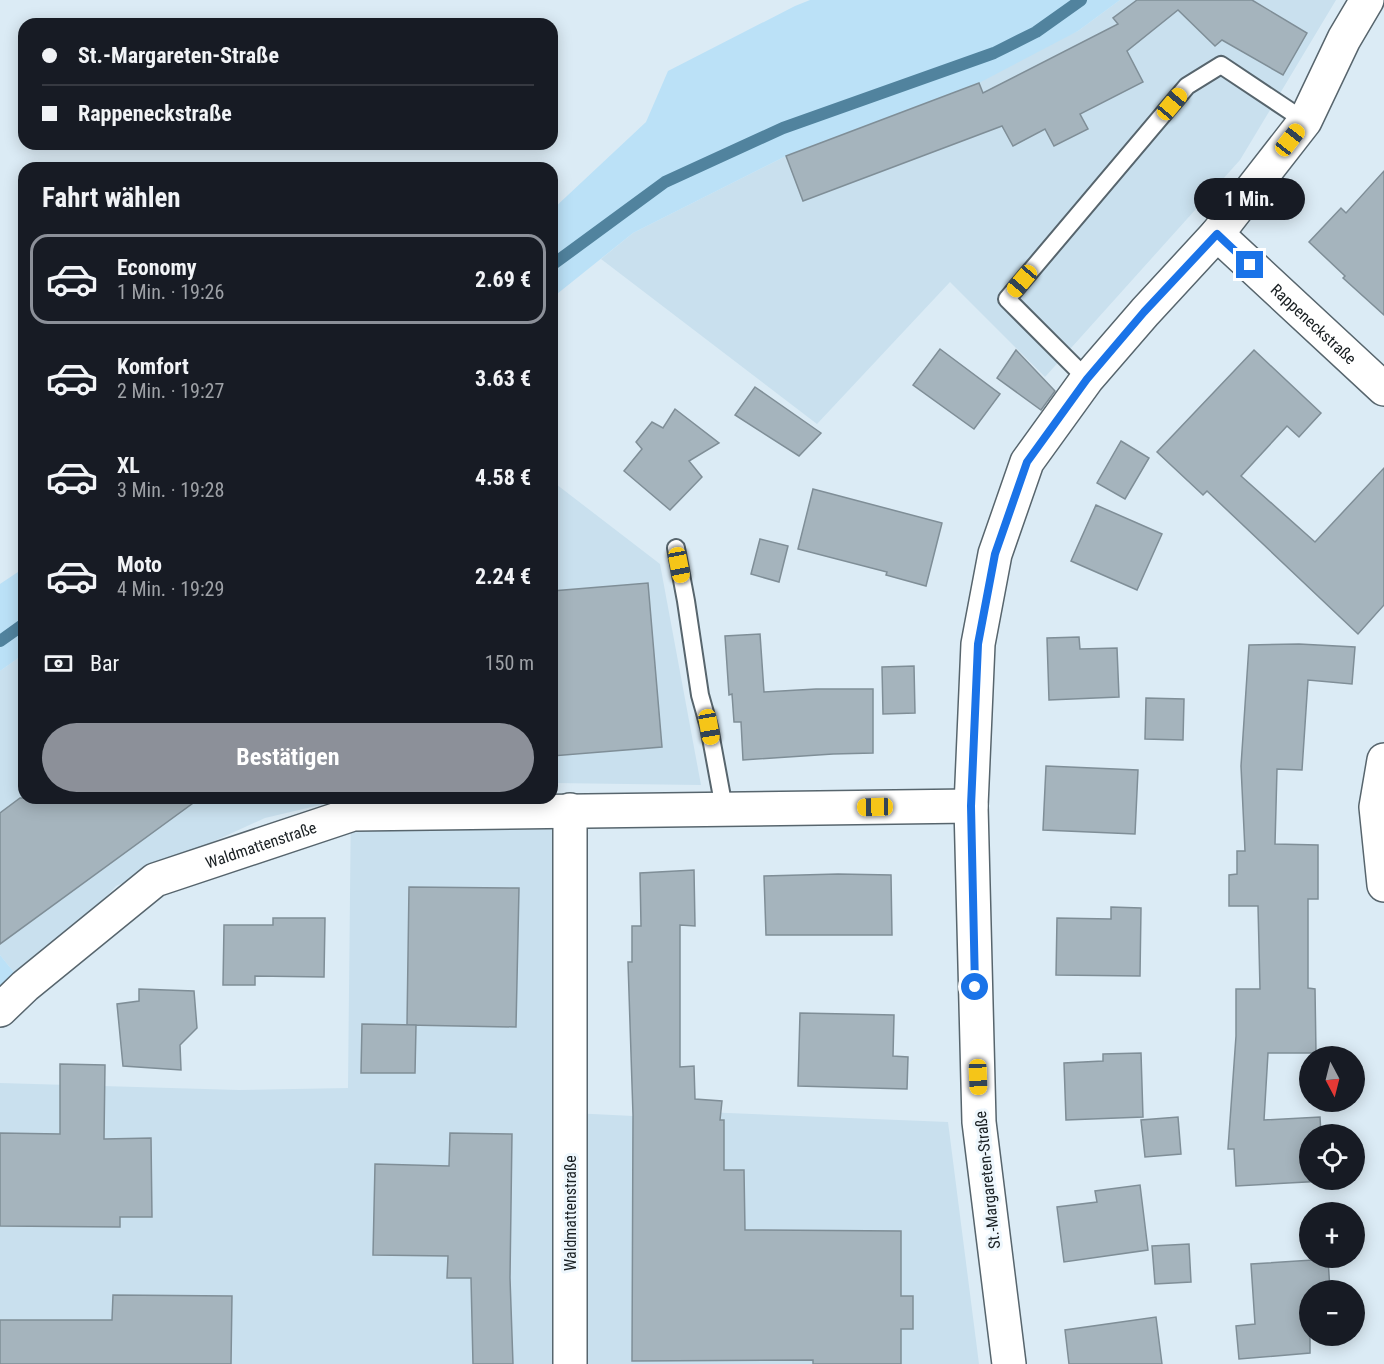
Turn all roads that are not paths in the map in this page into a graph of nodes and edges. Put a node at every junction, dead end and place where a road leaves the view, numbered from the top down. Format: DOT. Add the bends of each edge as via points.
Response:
graph roads {
  1 [pos="1367,0"];
  2 [pos="1305,121"];
  3 [pos="1217,234"];
  4 [pos="1087,379"];
  5 [pos="1384,389"];
  6 [pos="676,548"];
  7 [pos="1384,760"];
  8 [pos="971,806"];
  9 [pos="724,808"];
  10 [pos="570,810"];
  11 [pos="1384,885"];
  12 [pos="0,1010"];
  13 [pos="570,1364"];
  14 [pos="1010,1364"];
  1 -- 2 [label="street, St.-Margareten-Straße"];
  2 -- 3 [label="street, St.-Margareten-Straße"];
  2 -- 4 [label="lane" via="1221,65 1187,86 1007,298"];
  3 -- 4 [label="street, St.-Margareten-Straße"];
  3 -- 5 [label="street, Rappeneckstraße"];
  4 -- 8 [label="street, St.-Margareten-Straße" via="1027,462 995,554 978,644"];
  6 -- 9 [label="lane" via="700,695"];
  7 -- 11 [label="street" via="1376,807"];
  8 -- 9 [label="street, Waldmattenstraße"];
  8 -- 14 [label="street, St.-Margareten-Straße" via="979,1122"];
  9 -- 10 [label="street, Waldmattenstraße"];
  10 -- 12 [label="street, Waldmattenstraße" via="353,813 155,880"];
  10 -- 13 [label="street, Waldmattenstraße"];
}
